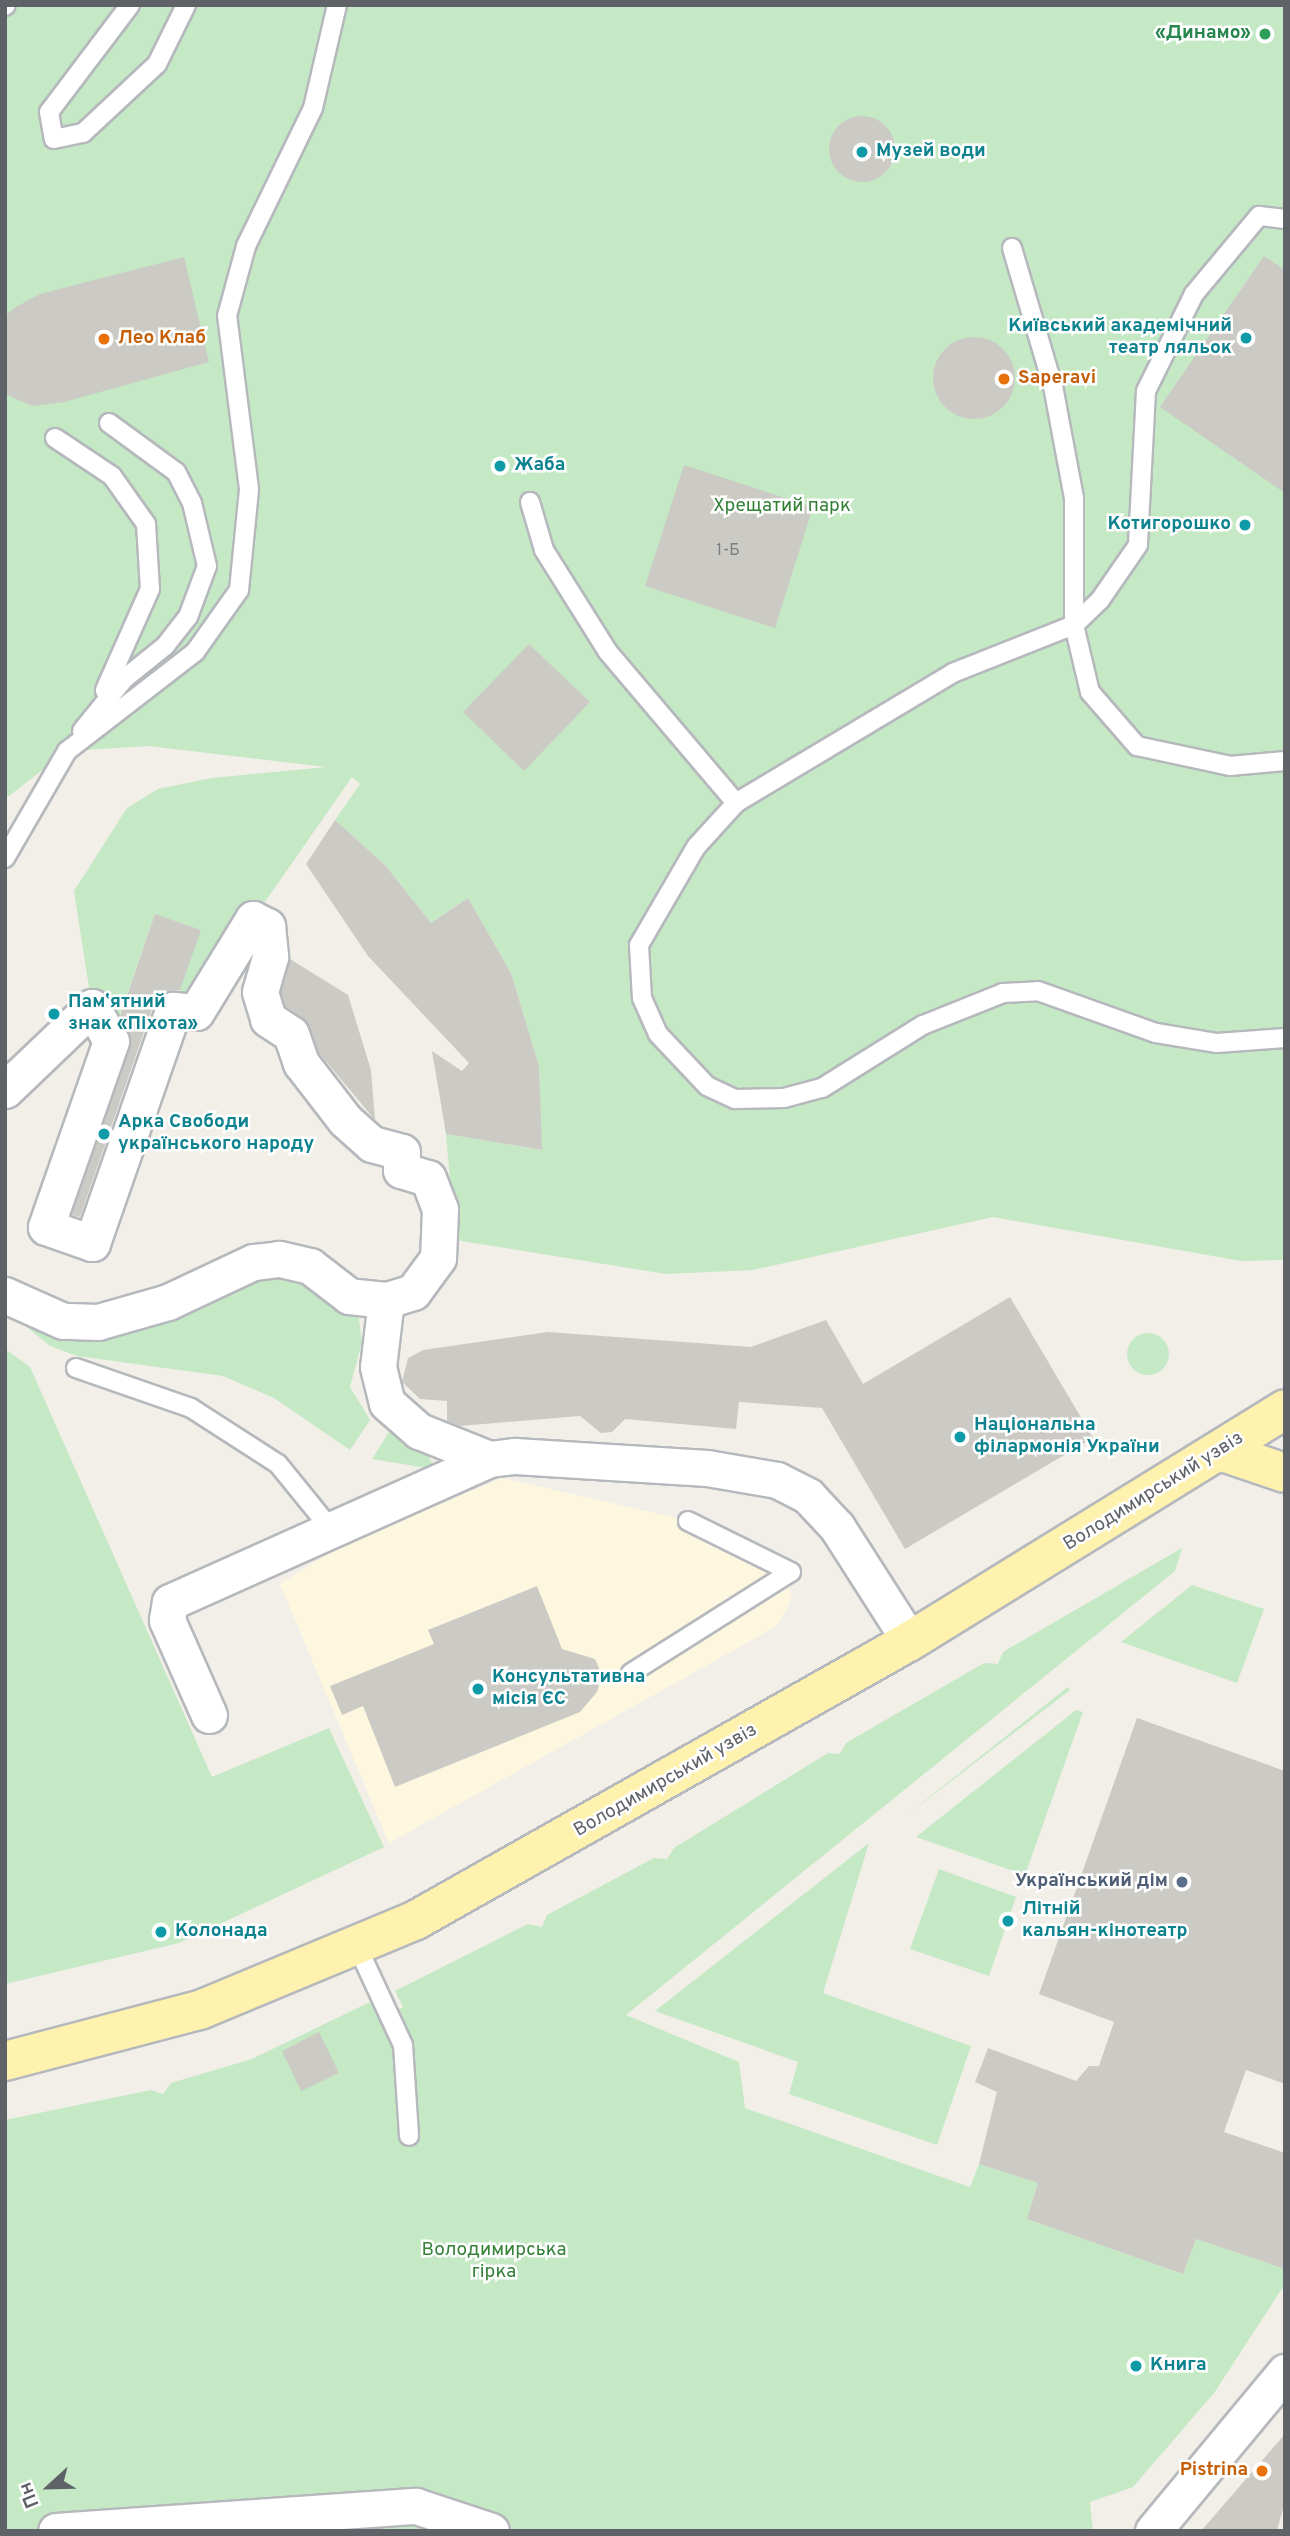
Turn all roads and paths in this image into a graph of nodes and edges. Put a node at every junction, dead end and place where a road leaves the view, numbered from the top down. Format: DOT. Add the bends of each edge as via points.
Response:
graph roads {
  1 [pos="130,5"];
  2 [pos="186,5"];
  3 [pos="337,5"];
  4 [pos="1285,219"];
  5 [pos="1012,248"];
  6 [pos="110,423"];
  7 [pos="55,438"];
  8 [pos="530,502"];
  9 [pos="1074,625"];
  10 [pos="93,726"];
  11 [pos="1285,761"];
  12 [pos="736,803"];
  13 [pos="5,858"];
  14 [pos="1285,1038"];
  15 [pos="5,1090"];
  16 [pos="5,1295"];
  17 [pos="386,1300"];
  18 [pos="76,1368"];
  19 [pos="1285,1409"];
  20 [pos="1223,1451"];
  21 [pos="489,1459"];
  22 [pos="1285,1474"];
  23 [pos="688,1521"];
  24 [pos="330,1528"];
  25 [pos="910,1642"];
  26 [pos="631,1674"];
  27 [pos="209,1715"];
  28 [pos="357,1946"];
  29 [pos="5,2061"];
  30 [pos="409,2136"];
  31 [pos="1285,2372"];
  32 [pos="1273,2411"];
  33 [pos="56,2531"];
  34 [pos="491,2531"];
  35 [pos="1153,2531"];
  1 -- 2 [label="lane" via="48,112 54,139 83,133 157,64"];
  3 -- 10 [label="lane" via="313,108 246,246 228,316 249,489 239,590 195,652"];
  4 -- 9 [label="lane" via="1259,216 1194,295 1146,391 1138,545"];
  5 -- 9 [label="lane" via="1053,386 1074,498"];
  6 -- 10 [label="lane" via="176,472 192,503 207,566 188,617"];
  7 -- 10 [label="lane" via="112,476 146,524 150,589"];
  8 -- 12 [label="lane" via="544,550 608,652"];
  9 -- 11 [label="lane" via="1090,692 1138,746 1230,766"];
  9 -- 12 [label="lane" via="953,673"];
  10 -- 13 [label="lane" via="67,751"];
  12 -- 14 [label="lane" via="696,847 639,945 642,998 657,1034 707,1086 735,1099 784,1098 822,1088 923,1025 1003,993 1038,991 1168,1035 1217,1043"];
  15 -- 17 [label="street" via="92,1007 111,1041 46,1227 92,1243 173,1010 196,1012 253,919 267,926 270,957 260,981 268,1019 291,1034 301,1063 345,1120 372,1144 402,1152 401,1170 428,1178 440,1209 438,1258 413,1292"];
  16 -- 17 [label="street" via="63,1321 97,1322 157,1307 253,1262 279,1259 310,1266 349,1296"];
  17 -- 21 [label="street" via="378,1367 387,1403 419,1431"];
  18 -- 24 [label="lane" via="191,1408 278,1464"];
  19 -- 20 [label="main road, Володимирський узвіз"];
  20 -- 22 [label="main road"];
  20 -- 25 [label="main road, Володимирський узвіз"];
  21 -- 24 [label="street"];
  21 -- 25 [label="street" via="547,1454 777,1480 808,1496 837,1527"];
  23 -- 26 [label="lane" via="791,1572"];
  24 -- 27 [label="street" via="170,1602 167,1620"];
  25 -- 28 [label="main road, Володимирський узвіз" via="603,1818"];
  28 -- 29 [label="main road, Володимирський узвіз" via="200,2010"];
  28 -- 30 [label="lane" via="403,2045"];
  31 -- 32 [label="street"];
  32 -- 35 [label="street"];
  33 -- 34 [label="street" via="416,2506"];
}
